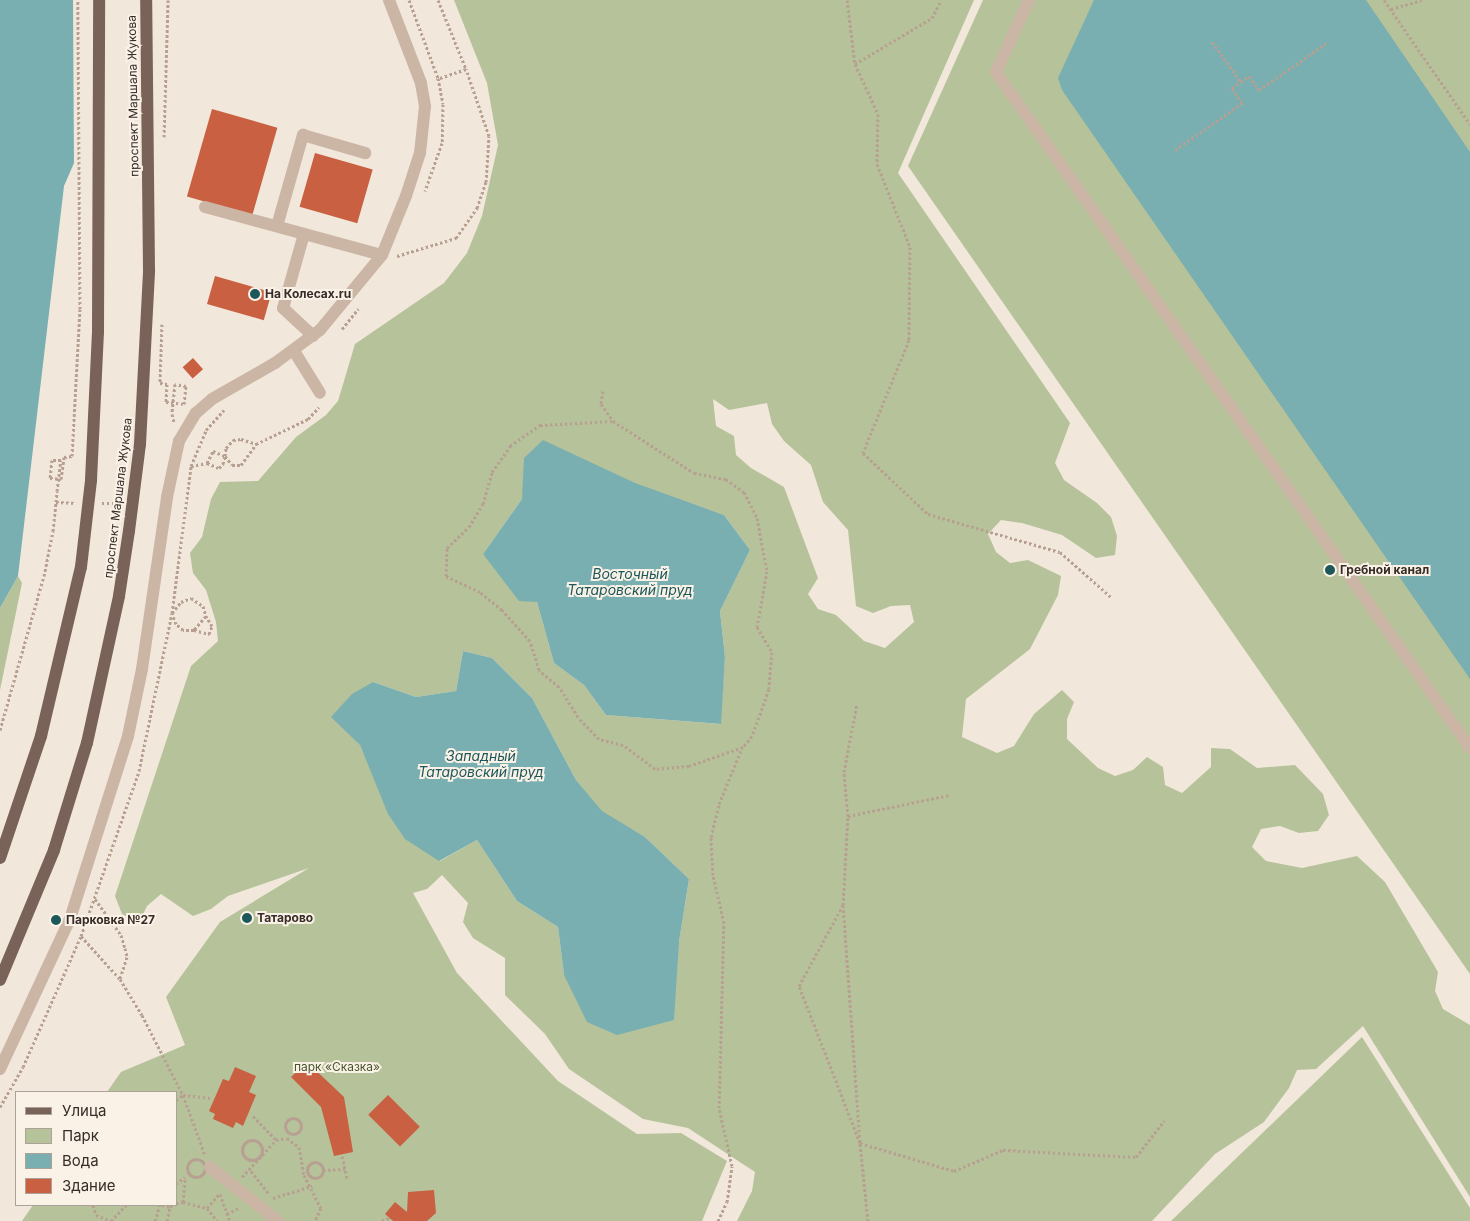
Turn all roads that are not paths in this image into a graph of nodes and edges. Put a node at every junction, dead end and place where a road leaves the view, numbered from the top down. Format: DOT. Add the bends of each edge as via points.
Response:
graph roads {
  1 [pos="99,0"];
  2 [pos="146,0"];
  3 [pos="389,0"];
  4 [pos="1029,0"];
  5 [pos="365,153"];
  6 [pos="206,207"];
  7 [pos="276,226"];
  8 [pos="304,234"];
  9 [pos="382,255"];
  10 [pos="313,336"];
  11 [pos="294,351"];
  12 [pos="320,393"];
  13 [pos="1470,748"];
  14 [pos="0,858"];
  15 [pos="0,980"];
  16 [pos="0,1069"];
  17 [pos="211,1171"];
  18 [pos="278,1221"];
  1 -- 14 [label="main road, bridge" via="98,332 91,480 82,557 41,736"];
  2 -- 15 [label="main road, проспект Маршала Жукова, bridge" via="149,270 140,444 129,532 119,596 87,743 54,850"];
  3 -- 9 [label="street" via="421,83 424,131 420,153"];
  4 -- 13 [label="street" via="996,72"];
  5 -- 7 [label="street" via="303,135"];
  6 -- 7 [label="street"];
  7 -- 8 [label="street"];
  8 -- 9 [label="street"];
  8 -- 10 [label="street" via="283,308"];
  9 -- 10 [label="street"];
  10 -- 11 [label="street"];
  11 -- 12 [label="street"];
  11 -- 16 [label="street" via="212,399 196,413 179,441 167,497 142,670 128,736 70,919"];
  17 -- 18 [label="street" via="233,1183"];
}
